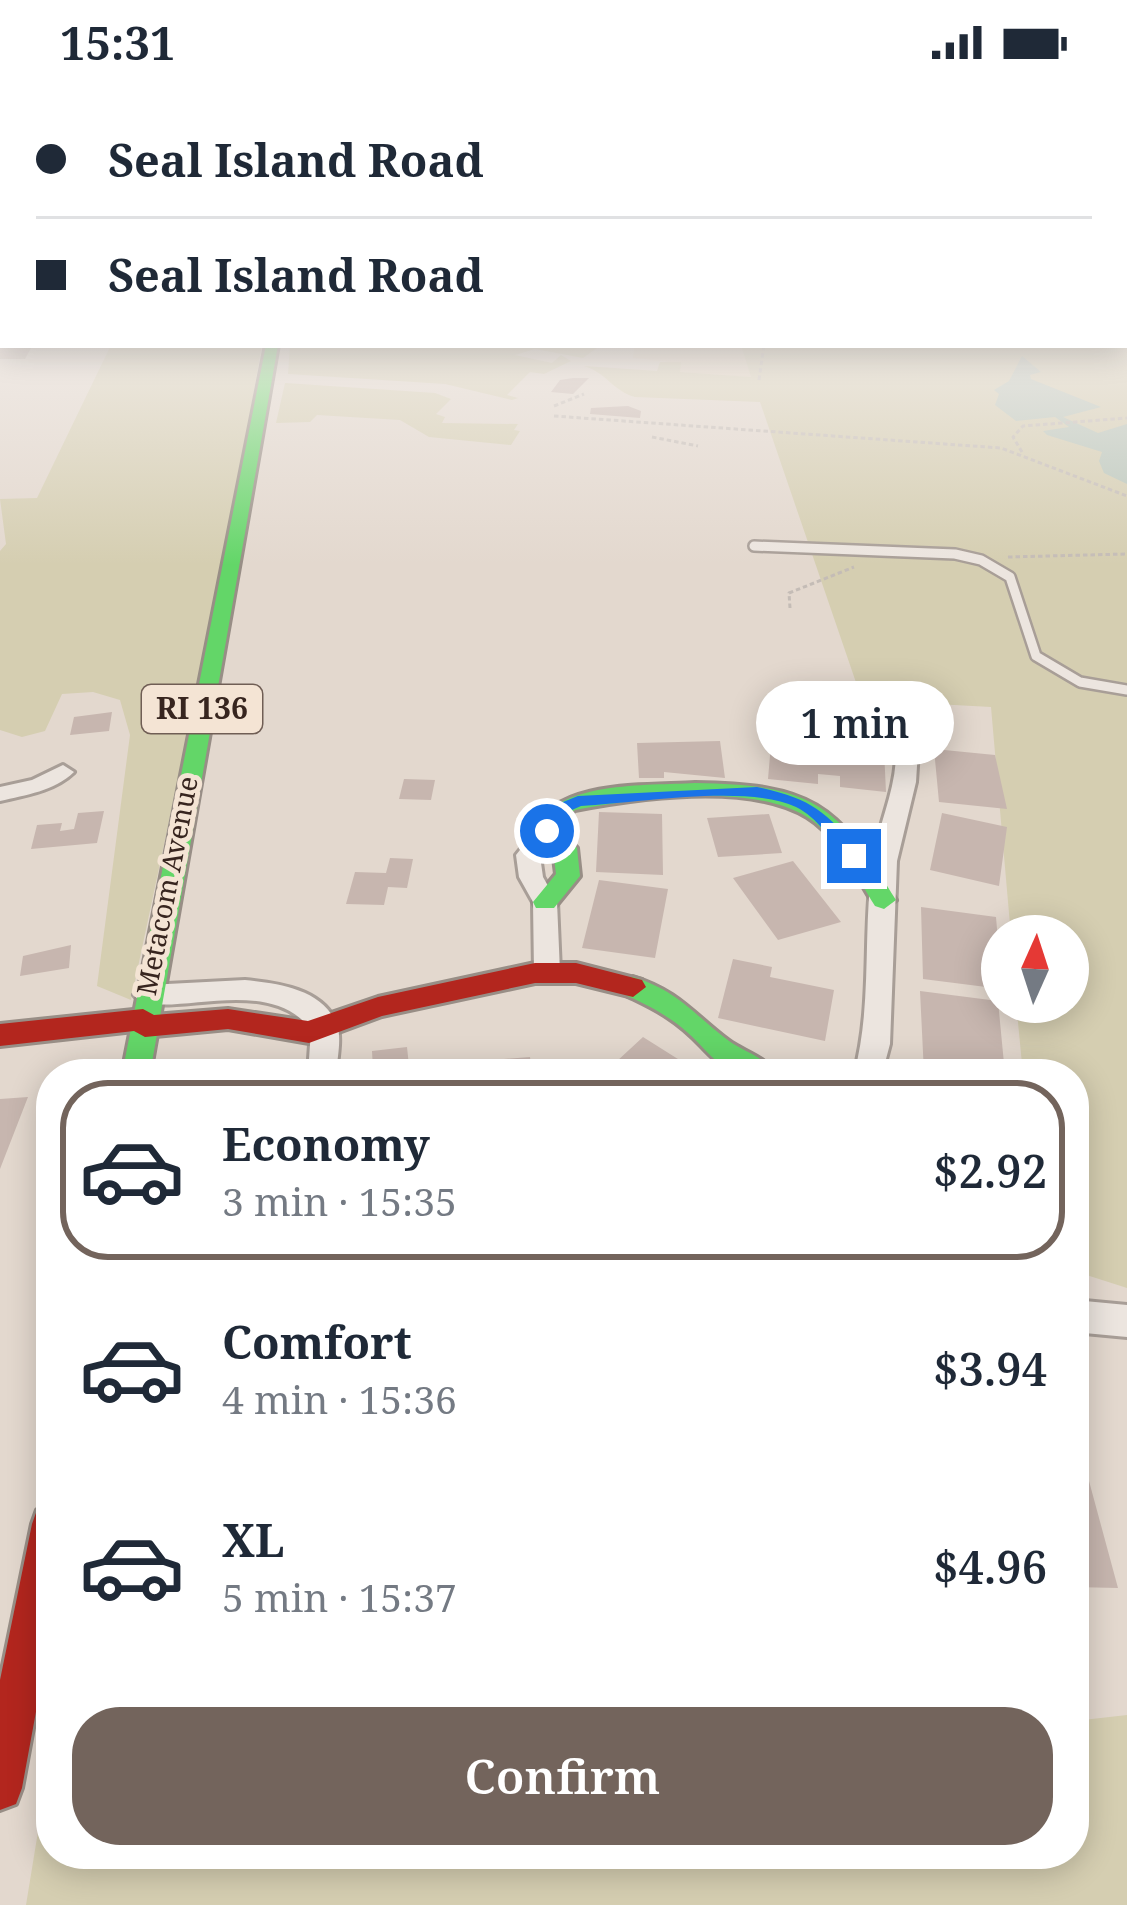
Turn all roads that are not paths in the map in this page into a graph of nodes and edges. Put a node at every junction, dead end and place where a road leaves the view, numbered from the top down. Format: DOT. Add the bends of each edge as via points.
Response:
graph roads {
  1 [pos="263,395"];
  2 [pos="754,546"];
  3 [pos="1127,690"];
  4 [pos="907,750"];
  5 [pos="63,772"];
  6 [pos="0,794"];
  7 [pos="547,831"];
  8 [pos="884,900"];
  9 [pos="545,902"];
  10 [pos="547,972"];
  11 [pos="242,991"];
  12 [pos="145,1014"];
  13 [pos="239,1020"];
  14 [pos="325,1028"];
  15 [pos="0,1035"];
  16 [pos="138,1059"];
  17 [pos="323,1059"];
  18 [pos="735,1059"];
  19 [pos="873,1059"];
  20 [pos="1089,1317"];
  21 [pos="1127,1321"];
  22 [pos="36,1602"];
  23 [pos="0,1788"];
  1 -- 12 [label="main road, Metacom Avenue / RI 136"];
  2 -- 3 [label="lane" via="983,560 1016,583 1036,656 1080,682"];
  4 -- 8 [label="street"];
  5 -- 6 [label="street"];
  7 -- 8 [label="main road" via="559,809 578,801 772,794 816,812"];
  7 -- 9 [label="street" via="528,854"];
  7 -- 9 [label="main road" via="572,863 566,888"];
  8 -- 19 [label="street"];
  9 -- 10 [label="street"];
  10 -- 14 [label="main road" via="378,1007"];
  10 -- 18 [label="main road" via="593,974 648,991"];
  11 -- 12 [label="street"];
  11 -- 13 [label="street"];
  11 -- 14 [label="street" via="304,1005"];
  12 -- 13 [label="main road"];
  12 -- 15 [label="main road"];
  12 -- 16 [label="main road, Metacom Avenue / RI 136"];
  13 -- 14 [label="main road" via="299,1033"];
  14 -- 17 [label="street"];
  20 -- 21 [label="street"];
  22 -- 23 [label="main road"];
}
